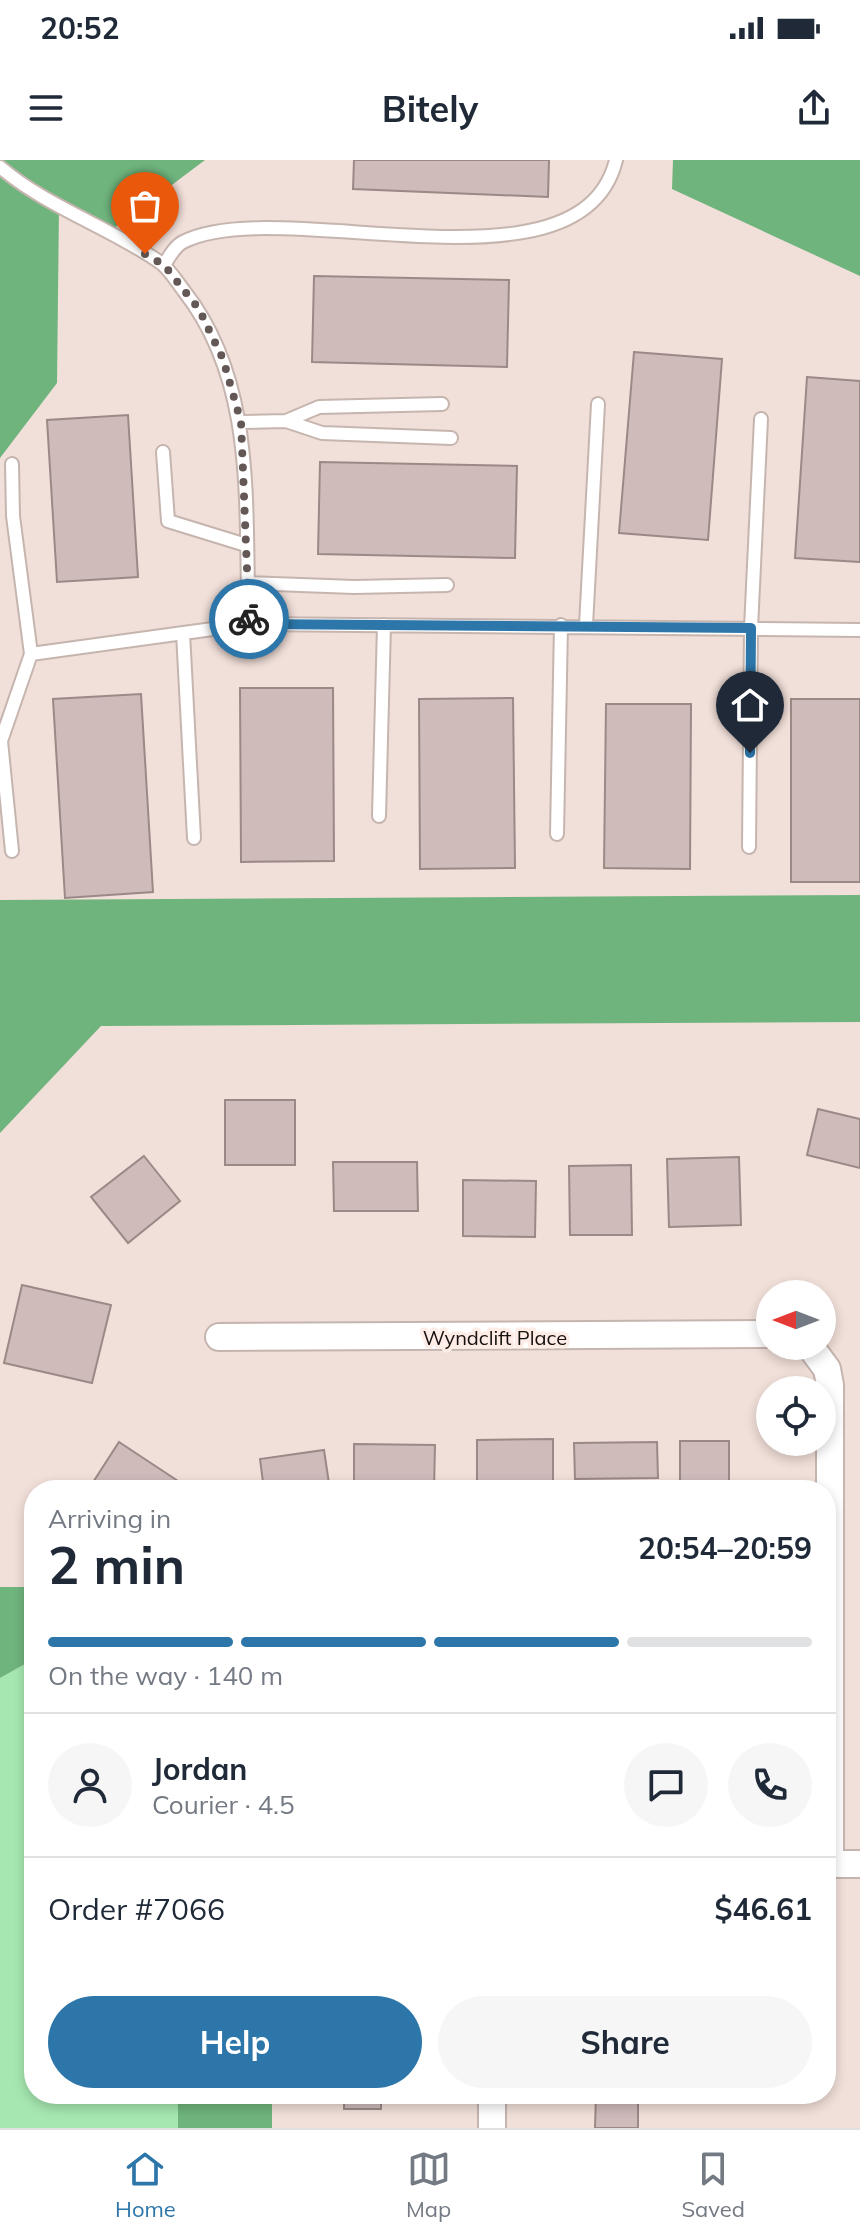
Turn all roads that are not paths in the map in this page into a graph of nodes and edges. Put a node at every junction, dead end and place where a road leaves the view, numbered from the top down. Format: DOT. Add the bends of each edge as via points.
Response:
graph roads {
  1 [pos="616,160"];
  2 [pos="0,167"];
  3 [pos="164,265"];
  4 [pos="442,404"];
  5 [pos="598,404"];
  6 [pos="761,419"];
  7 [pos="286,421"];
  8 [pos="241,422"];
  9 [pos="451,438"];
  10 [pos="163,452"];
  11 [pos="12,464"];
  12 [pos="246,545"];
  13 [pos="247,583"];
  14 [pos="447,585"];
  15 [pos="249,624"];
  16 [pos="384,625"];
  17 [pos="561,625"];
  18 [pos="586,625"];
  19 [pos="751,628"];
  20 [pos="860,630"];
  21 [pos="183,633"];
  22 [pos="31,654"];
  23 [pos="379,816"];
  24 [pos="557,834"];
  25 [pos="194,838"];
  26 [pos="749,847"];
  27 [pos="12,851"];
  28 [pos="756,1334"];
  29 [pos="219,1337"];
  30 [pos="820,1360"];
  31 [pos="830,1480"];
  32 [pos="836,1864"];
  33 [pos="860,1864"];
  34 [pos="492,2104"];
  35 [pos="492,2128"];
  1 -- 3 [label="lane" via="610,181 587,208 556,226 393,236 210,232 180,243"];
  2 -- 3 [label="lane" via="22,186"];
  3 -- 8 [label="lane" via="199,309 223,359"];
  4 -- 7 [label="lane" via="319,407"];
  5 -- 18 [label="lane"];
  6 -- 19 [label="lane"];
  7 -- 8 [label="lane"];
  7 -- 9 [label="lane" via="322,433"];
  8 -- 12 [label="lane"];
  10 -- 12 [label="lane" via="168,521"];
  11 -- 22 [label="lane" via="13,516"];
  12 -- 13 [label="lane"];
  13 -- 14 [label="lane"];
  13 -- 15 [label="lane"];
  15 -- 16 [label="lane"];
  15 -- 21 [label="lane"];
  16 -- 17 [label="lane"];
  16 -- 23 [label="lane"];
  17 -- 18 [label="lane"];
  17 -- 24 [label="lane"];
  18 -- 19 [label="lane"];
  19 -- 20 [label="lane"];
  19 -- 26 [label="lane"];
  21 -- 22 [label="lane"];
  21 -- 25 [label="lane"];
  22 -- 27 [label="lane" via="1,741"];
  28 -- 29 [label="street, Wyndclift Place"];
  30 -- 31 [label="street" via="830,1385"];
  32 -- 33 [label="street"];
  34 -- 35 [label="street"];
}
